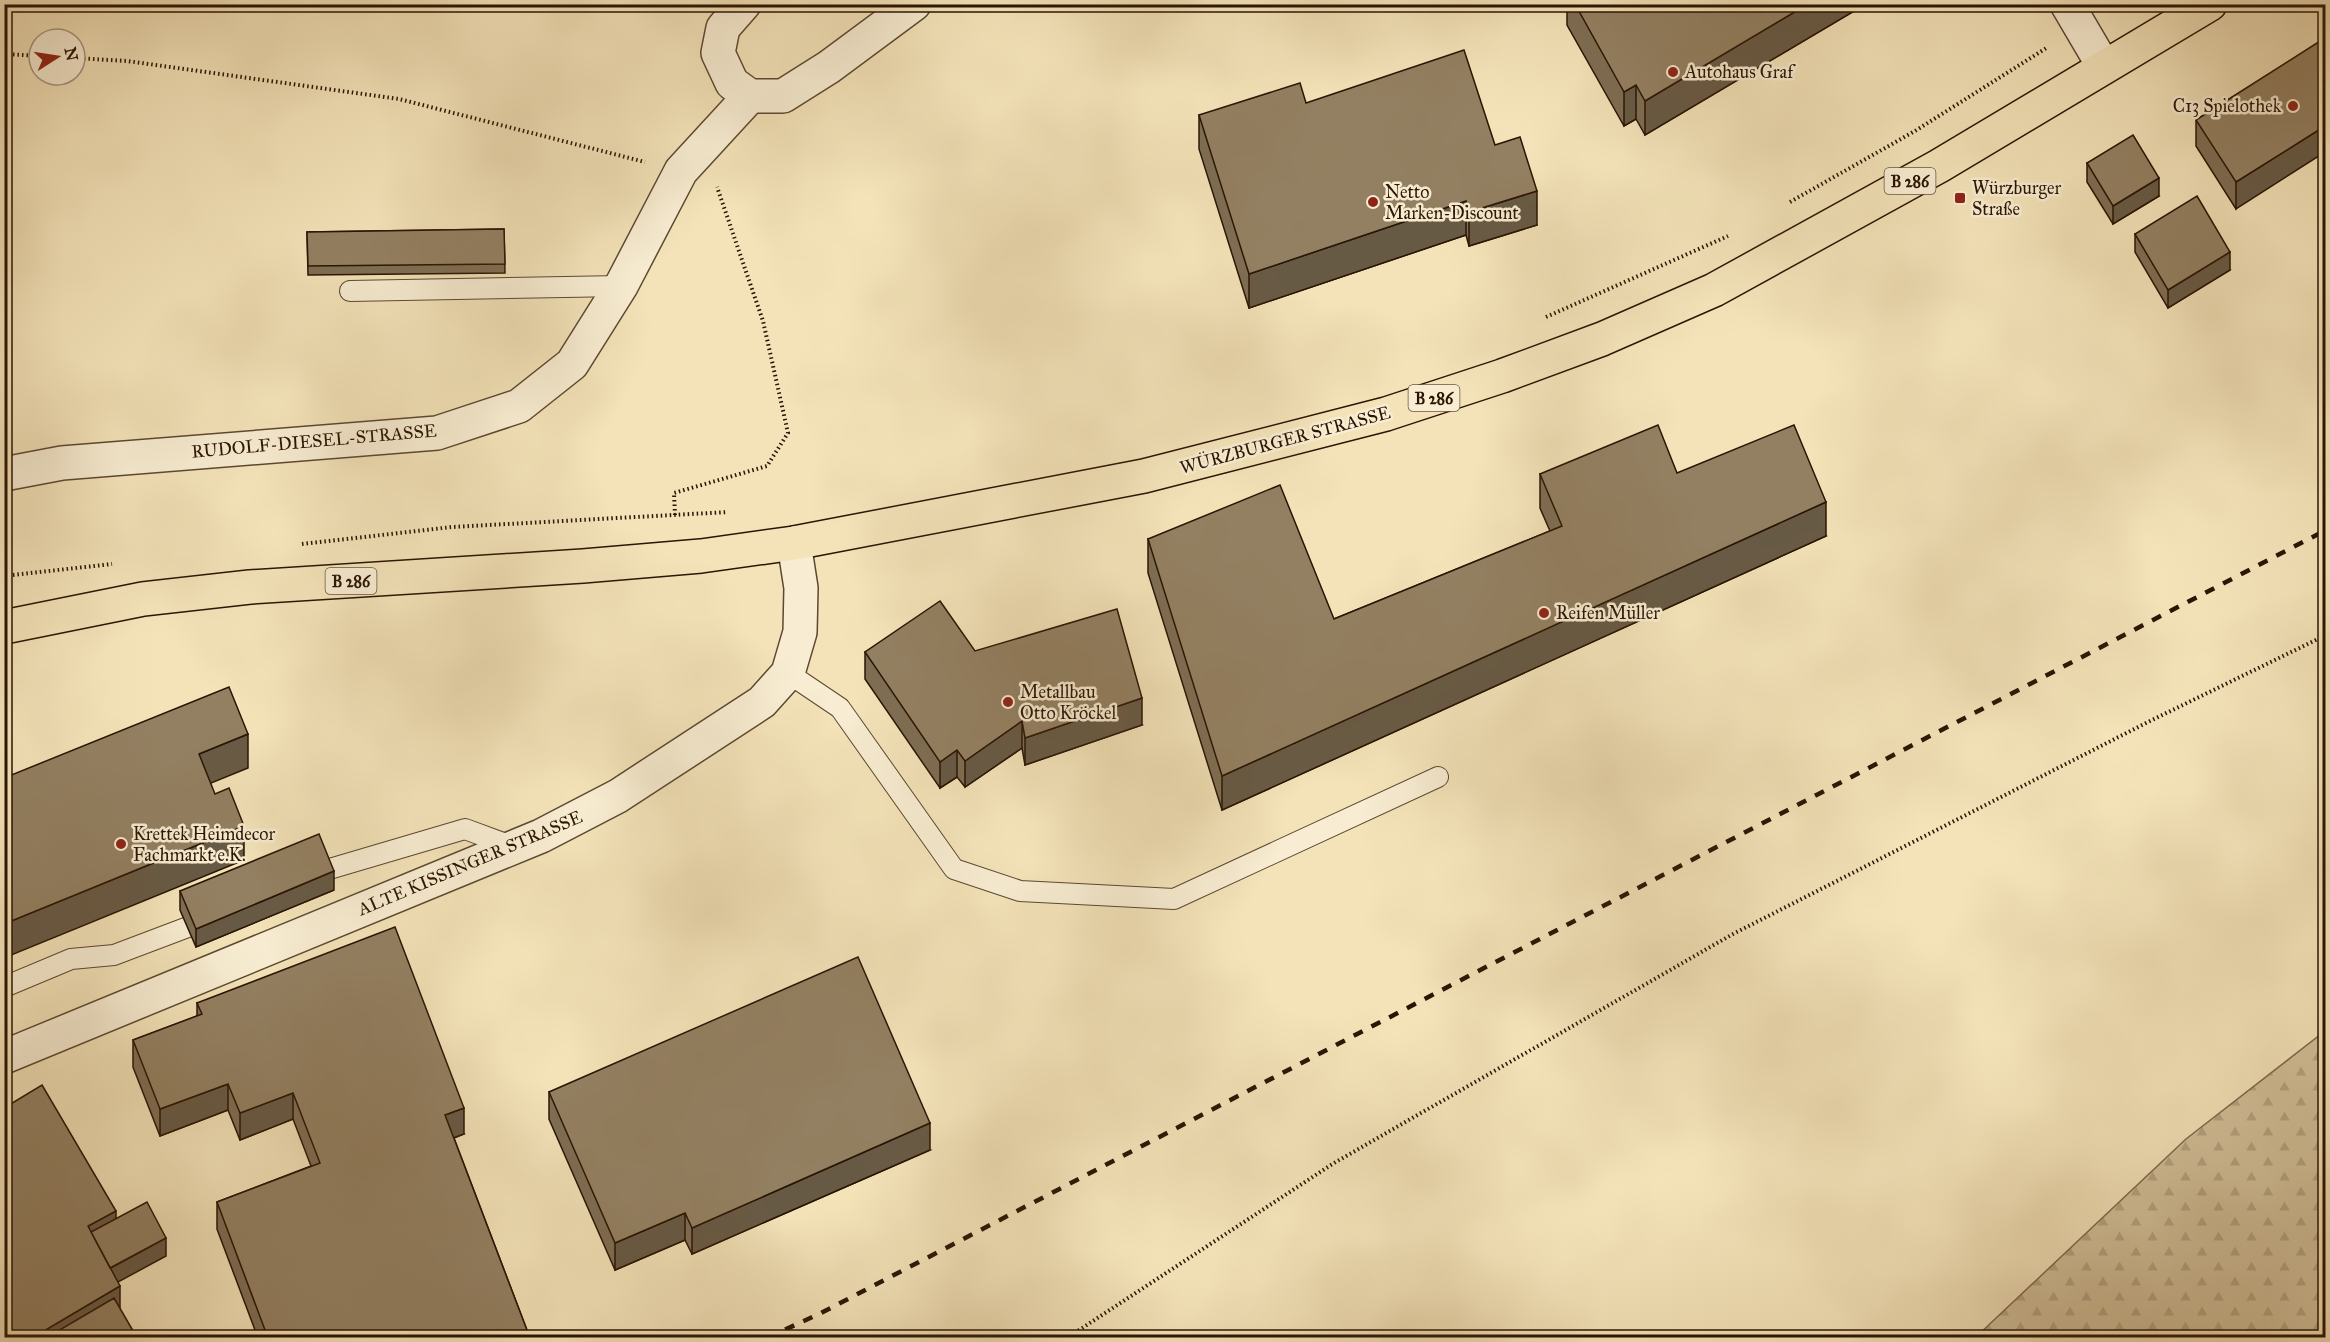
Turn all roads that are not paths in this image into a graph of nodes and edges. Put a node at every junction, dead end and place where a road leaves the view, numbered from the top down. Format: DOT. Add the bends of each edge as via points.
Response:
graph roads {
  1 [pos="744,4"];
  2 [pos="914,4"];
  3 [pos="2210,4"];
  4 [pos="2073,16"];
  5 [pos="2104,67"];
  6 [pos="750,96"];
  7 [pos="621,286"];
  8 [pos="350,291"];
  9 [pos="4,474"];
  10 [pos="795,543"];
  11 [pos="4,627"];
  12 [pos="788,673"];
  13 [pos="1437,777"];
  14 [pos="514,847"];
  15 [pos="327,870"];
  16 [pos="188,927"];
  17 [pos="4,987"];
  18 [pos="4,1057"];
  1 -- 6 [label="street" via="723,28 718,53 732,83"];
  2 -- 6 [label="street" via="783,96"];
  3 -- 5 [label="main road, WÜRZBURGER STRASSE / B 286"];
  4 -- 5 [label="street"];
  5 -- 10 [label="main road, WÜRZBURGER STRASSE / B 286" via="1939,166 1714,290 1602,339 1502,376 1386,414 1144,476"];
  6 -- 7 [label="street, RUDOLF-DIESEL-STRASSE" via="681,171"];
  7 -- 8 [label="lane"];
  7 -- 9 [label="street, RUDOLF-DIESEL-STRASSE" via="572,364 519,406 437,433 62,463"];
  10 -- 11 [label="main road, WÜRZBURGER STRASSE / B 286" via="701,556 250,587 143,599"];
  10 -- 12 [label="street, ALTE KISSINGER STRASSE" via="801,588 800,632"];
  12 -- 13 [label="lane" via="840,708 954,869 1020,891 1174,899"];
  12 -- 14 [label="street, ALTE KISSINGER STRASSE" via="762,702 618,796"];
  14 -- 15 [label="lane" via="465,829"];
  14 -- 18 [label="street, ALTE KISSINGER STRASSE"];
  16 -- 17 [label="lane" via="114,955 70,958"];
}
